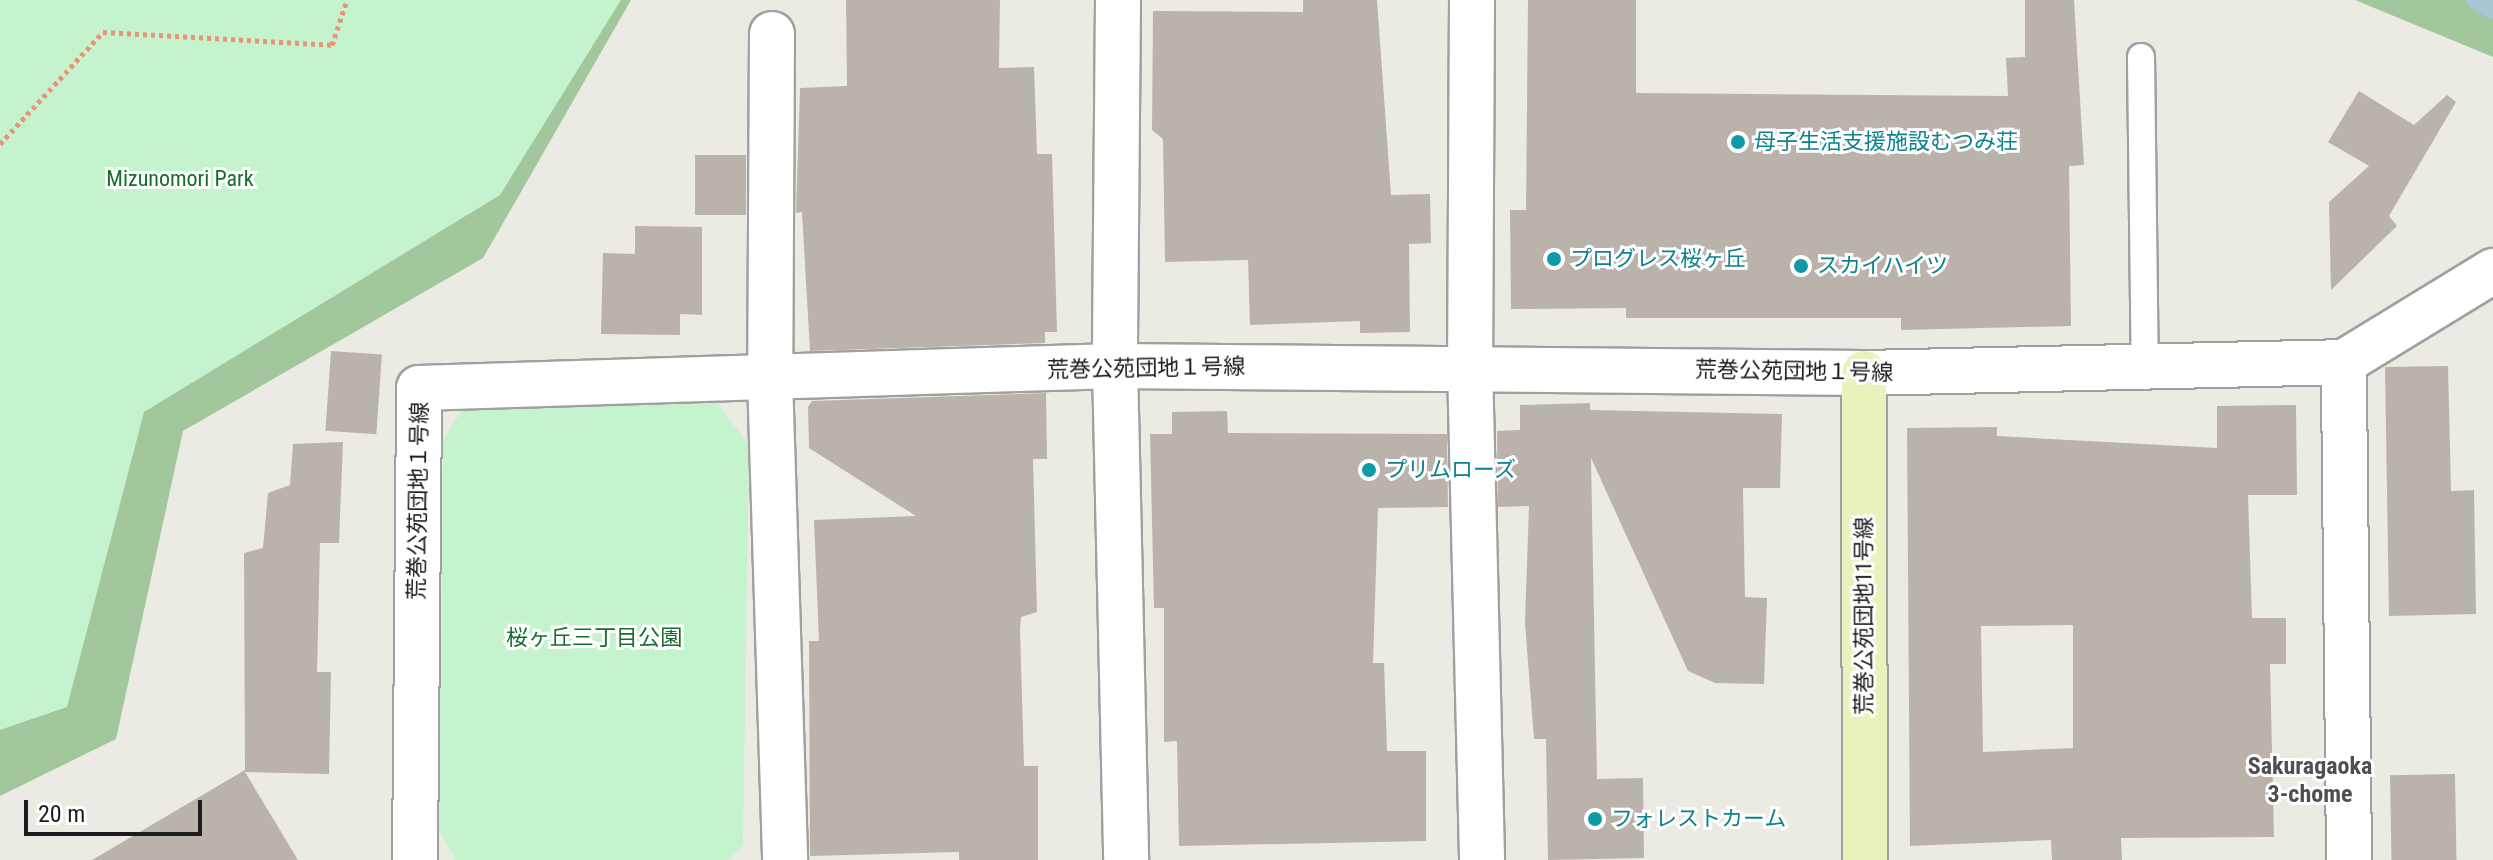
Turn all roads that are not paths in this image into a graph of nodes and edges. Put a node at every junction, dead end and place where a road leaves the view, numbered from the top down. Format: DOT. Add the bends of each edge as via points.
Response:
graph roads {
  1 [pos="1118,0"];
  2 [pos="1472,0"];
  3 [pos="772,34"];
  4 [pos="2141,57"];
  5 [pos="2493,271"];
  6 [pos="2344,362"];
  7 [pos="1115,366"];
  8 [pos="1470,366"];
  9 [pos="2145,367"];
  10 [pos="1864,373"];
  11 [pos="770,378"];
  12 [pos="415,860"];
  13 [pos="785,860"];
  14 [pos="1126,860"];
  15 [pos="1482,860"];
  16 [pos="1865,860"];
  17 [pos="2349,860"];
  1 -- 7 [label="street"];
  2 -- 8 [label="street"];
  3 -- 11 [label="street"];
  4 -- 9 [label="lane"];
  5 -- 6 [label="street"];
  6 -- 9 [label="street, 荒巻公苑団地１号線"];
  6 -- 17 [label="street"];
  7 -- 8 [label="street, 荒巻公苑団地１号線"];
  7 -- 11 [label="street, 荒巻公苑団地１号線"];
  7 -- 14 [label="street"];
  8 -- 10 [label="street, 荒巻公苑団地１号線"];
  8 -- 15 [label="street"];
  9 -- 10 [label="street, 荒巻公苑団地１号線"];
  10 -- 16 [label="street, 荒巻公苑団地11号線"];
  11 -- 12 [label="street, 荒巻公苑団地１号線" via="419,388"];
  11 -- 13 [label="street"];
}
